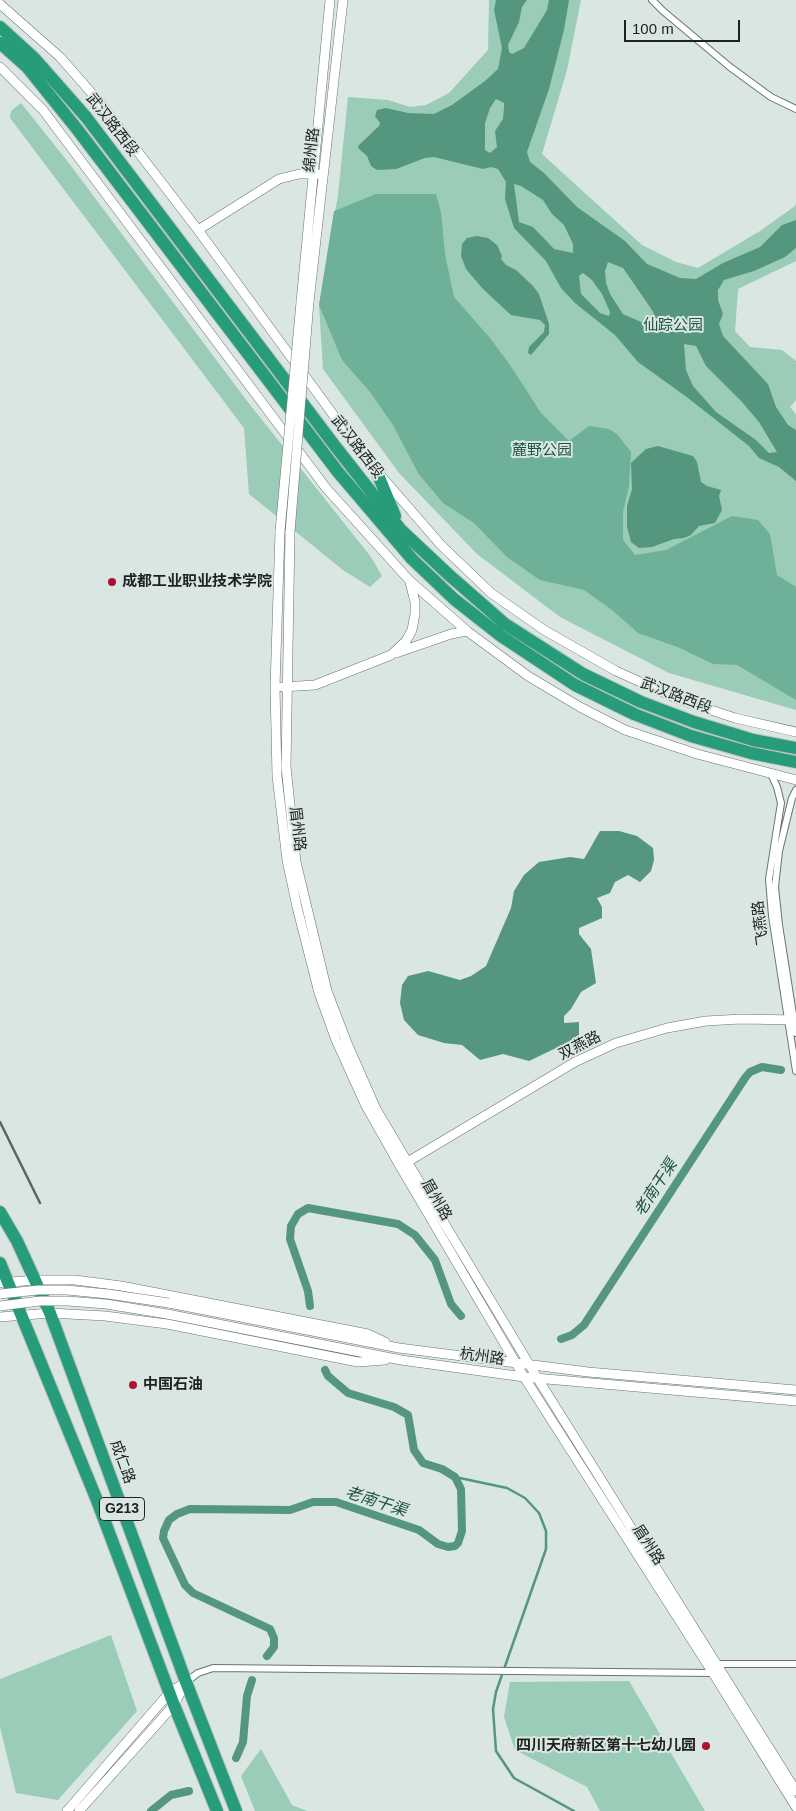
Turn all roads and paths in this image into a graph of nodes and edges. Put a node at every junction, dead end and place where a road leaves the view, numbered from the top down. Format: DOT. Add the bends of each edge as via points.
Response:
graph roads {
  1 [pos="330,0"];
  2 [pos="342,0"];
  3 [pos="652,0"];
  4 [pos="0,4"];
  5 [pos="0,28"];
  6 [pos="0,43"];
  7 [pos="0,67"];
  8 [pos="796,109"];
  9 [pos="312,174"];
  10 [pos="323,174"];
  11 [pos="198,230"];
  12 [pos="305,302"];
  13 [pos="376,470"];
  14 [pos="401,530"];
  15 [pos="285,531"];
  16 [pos="410,582"];
  17 [pos="466,632"];
  18 [pos="391,655"];
  19 [pos="275,687"];
  20 [pos="287,687"];
  21 [pos="796,732"];
  22 [pos="796,748"];
  23 [pos="796,762"];
  24 [pos="771,774"];
  25 [pos="796,780"];
  26 [pos="796,790"];
  27 [pos="793,1020"];
  28 [pos="796,1033"];
  29 [pos="796,1071"];
  30 [pos="404,1165"];
  31 [pos="0,1212"];
  32 [pos="0,1263"];
  33 [pos="36,1280"];
  34 [pos="4,1282"];
  35 [pos="0,1294"];
  36 [pos="0,1306"];
  37 [pos="50,1313"];
  38 [pos="21,1314"];
  39 [pos="0,1317"];
  40 [pos="399,1348"];
  41 [pos="401,1360"];
  42 [pos="515,1363"];
  43 [pos="531,1365"];
  44 [pos="524,1378"];
  45 [pos="538,1379"];
  46 [pos="796,1390"];
  47 [pos="796,1401"];
  48 [pos="717,1664"];
  49 [pos="796,1664"];
  50 [pos="713,1673"];
  51 [pos="186,1682"];
  52 [pos="170,1692"];
  53 [pos="174,1705"];
  54 [pos="796,1791"];
  55 [pos="796,1807"];
  56 [pos="67,1811"];
  57 [pos="79,1811"];
  58 [pos="217,1811"];
  59 [pos="236,1811"];
  1 -- 9 [label="main road, 绵州路"];
  2 -- 10 [label="main road, 绵州路"];
  3 -- 8 [label="street" via="730,67 771,97"];
  4 -- 11 [label="main road" via="66,64"];
  5 -- 14 [label="highway, 武汉路西段" via="34,58 86,117"];
  6 -- 23 [label="highway, 武汉路西段" via="27,67 77,129 338,472 412,559 454,599 501,636 575,685 634,714 691,736"];
  7 -- 16 [label="main road" via="43,110 326,488"];
  9 -- 10 [label="main road"];
  9 -- 11 [label="main road" via="279,179"];
  9 -- 12 [label="main road, 绵州路"];
  10 -- 12 [label="main road, 绵州路"];
  11 -- 13 [label="main road"];
  12 -- 15 [label="main road, bridge"];
  13 -- 14 [label="highway"];
  13 -- 21 [label="main road" via="440,545 491,593 544,630 616,671 678,699 735,718"];
  14 -- 22 [label="highway, 武汉路西段" via="505,624 583,674 641,702 694,722 753,740"];
  15 -- 19 [label="main road, 眉州路"];
  15 -- 20 [label="main road"];
  16 -- 17 [label="main road"];
  16 -- 18 [label="main road" via="415,602 412,630"];
  17 -- 18 [label="main road" via="450,634"];
  17 -- 24 [label="main road" via="536,680 625,730"];
  18 -- 20 [label="main road" via="315,684"];
  19 -- 20 [label="main road"];
  19 -- 30 [label="main road, 眉州路" via="277,776 287,860 319,993 365,1104"];
  20 -- 30 [label="main road" via="286,768 296,862 327,991 347,1043"];
  24 -- 25 [label="main road"];
  24 -- 27 [label="street, 飞燕路" via="781,803 769,879 772,916"];
  26 -- 27 [label="street, 飞燕路" via="779,851 776,886"];
  27 -- 28 [label="street, 飞燕路"];
  27 -- 29 [label="street, 飞燕路"];
  27 -- 30 [label="main road, 双燕路" via="706,1021 616,1043 575,1062"];
  30 -- 42 [label="main road, 眉州路"];
  30 -- 43 [label="main road"];
  31 -- 33 [label="highway, 成仁路 / G213"];
  32 -- 34 [label="highway, G213"];
  33 -- 34 [label="main road"];
  33 -- 37 [label="highway, 成仁路 / G213"];
  33 -- 40 [label="main road" via="75,1280 170,1295 368,1334"];
  34 -- 38 [label="highway, G213"];
  35 -- 40 [label="main road, 杭州路, bridge" via="38,1290 108,1294"];
  36 -- 41 [label="main road, 杭州路, bridge" via="40,1301 106,1304"];
  37 -- 38 [label="main road"];
  37 -- 41 [label="main road" via="167,1324 358,1362"];
  37 -- 51 [label="highway, 成仁路 / G213"];
  38 -- 39 [label="main road"];
  38 -- 52 [label="highway, G213"];
  40 -- 42 [label="main road, 杭州路"];
  41 -- 44 [label="main road, 杭州路"];
  42 -- 43 [label="main road, 杭州路"];
  42 -- 44 [label="main road, 眉州路"];
  43 -- 45 [label="main road"];
  43 -- 46 [label="main road, 杭州路"];
  44 -- 45 [label="main road, 杭州路"];
  44 -- 50 [label="main road, 眉州路"];
  45 -- 47 [label="main road, 杭州路"];
  45 -- 48 [label="main road"];
  48 -- 49 [label="street"];
  48 -- 54 [label="main road"];
  50 -- 51 [label="street" via="214,1668 198,1673"];
  50 -- 55 [label="main road, 眉州路"];
  51 -- 52 [label="main road"];
  51 -- 53 [label="main road"];
  51 -- 59 [label="highway, 成仁路 / G213"];
  52 -- 53 [label="highway, G213"];
  52 -- 56 [label="main road"];
  53 -- 57 [label="main road"];
  53 -- 58 [label="highway, G213"];
}
